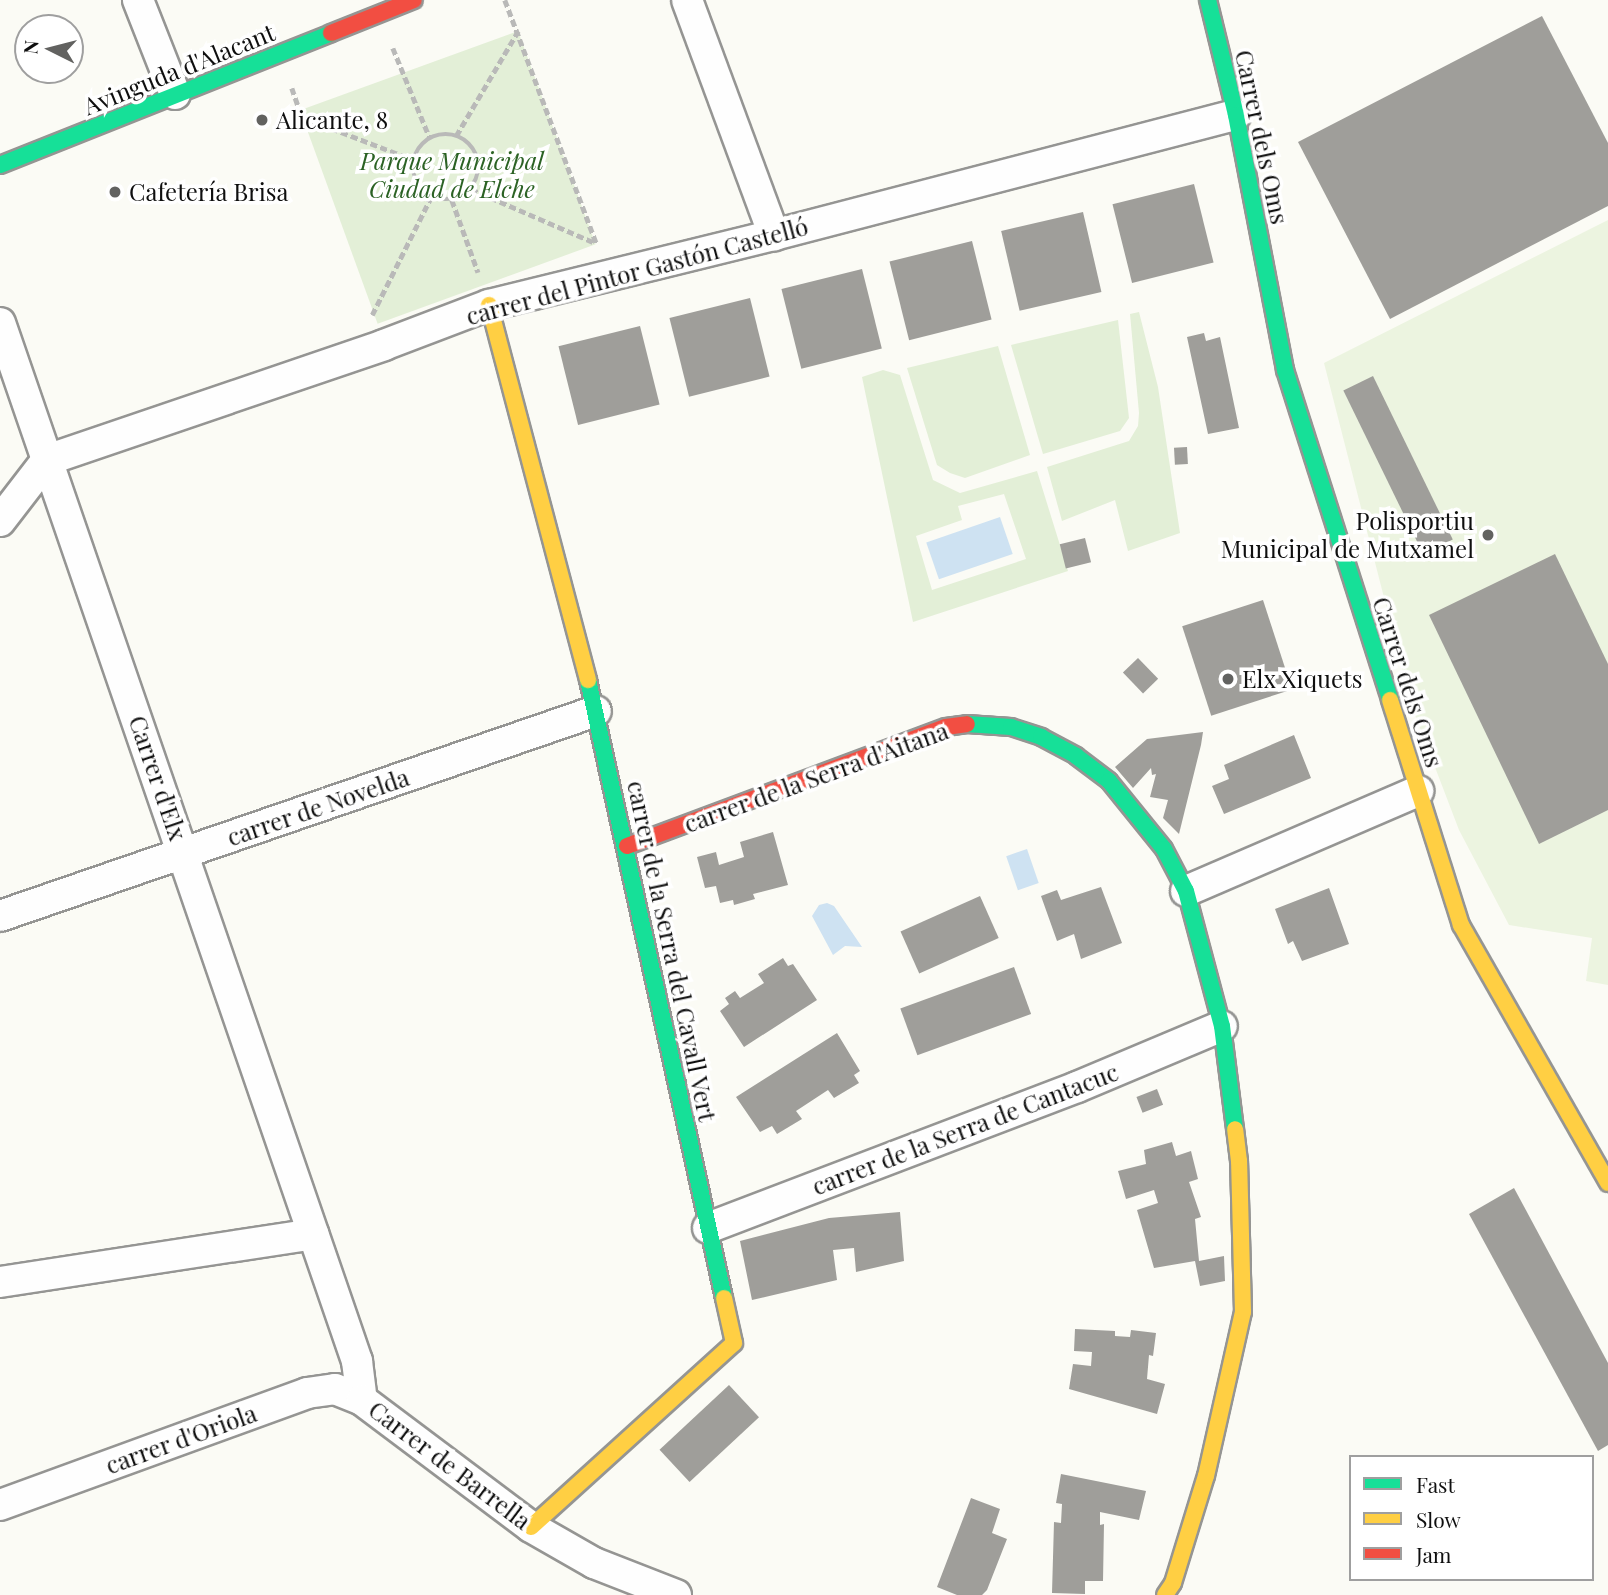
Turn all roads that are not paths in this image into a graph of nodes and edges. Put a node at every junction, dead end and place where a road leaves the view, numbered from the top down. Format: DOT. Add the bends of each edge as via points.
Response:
graph roads {
  1 [pos="138,0"];
  2 [pos="414,0"];
  3 [pos="687,0"];
  4 [pos="1208,0"];
  5 [pos="175,94"];
  6 [pos="1236,115"];
  7 [pos="0,165"];
  8 [pos="774,235"];
  9 [pos="485,293"];
  10 [pos="0,323"];
  11 [pos="47,460"];
  12 [pos="0,521"];
  13 [pos="596,711"];
  14 [pos="1418,791"];
  15 [pos="628,846"];
  16 [pos="184,854"];
  17 [pos="1186,891"];
  18 [pos="0,916"];
  19 [pos="1222,1026"];
  20 [pos="1608,1183"];
  21 [pos="708,1228"];
  22 [pos="313,1234"];
  23 [pos="0,1282"];
  24 [pos="362,1400"];
  25 [pos="0,1505"];
  26 [pos="531,1527"];
  27 [pos="676,1595"];
  28 [pos="1166,1595"];
  1 -- 5 [label="street"];
  2 -- 5 [label="street, Avinguda d'Alacant"];
  3 -- 8 [label="street"];
  4 -- 6 [label="street, Carrer dels Oms"];
  5 -- 7 [label="street, Avinguda d'Alacant"];
  6 -- 8 [label="street, carrer del Pintor Gastón Castelló"];
  6 -- 14 [label="street, Carrer dels Oms" via="1285,370"];
  8 -- 9 [label="street, carrer del Pintor Gastón Castelló" via="608,276"];
  9 -- 11 [label="street, carrer del Pintor Gastón Castelló" via="384,345"];
  9 -- 13 [label="street, carrer de la Serra del Cavall Vert"];
  10 -- 11 [label="street, Carrer d'Elx"];
  11 -- 12 [label="street"];
  11 -- 16 [label="street, Carrer d'Elx"];
  13 -- 15 [label="street, carrer de la Serra del Cavall Vert"];
  13 -- 16 [label="street, carrer de Novelda"];
  14 -- 17 [label="street"];
  14 -- 20 [label="street, Carrer dels Oms" via="1461,925"];
  15 -- 17 [label="street, carrer de la Serra d'Aitana" via="946,727 974,723 1011,727 1041,737 1109,781 1164,849"];
  15 -- 21 [label="street, carrer de la Serra del Cavall Vert"];
  16 -- 18 [label="street, carrer de Novelda"];
  16 -- 22 [label="street, Carrer d'Elx"];
  17 -- 19 [label="street, carrer de la Serra d'Aitana"];
  19 -- 21 [label="street, carrer de la Serra de Cantacuc" via="1077,1087"];
  19 -- 28 [label="street, carrer de la Serra d'Aitana" via="1239,1161 1243,1312 1206,1476 1174,1583"];
  21 -- 26 [label="street, carrer de la Serra del Cavall Vert" via="734,1343"];
  22 -- 23 [label="street"];
  22 -- 24 [label="street, Carrer de Barrella" via="357,1361"];
  24 -- 25 [label="street, carrer d'Oriola" via="335,1389 307,1393"];
  24 -- 26 [label="street, Carrer de Barrella"];
  26 -- 27 [label="street, Carrer de Barrella" via="593,1563"];
}
